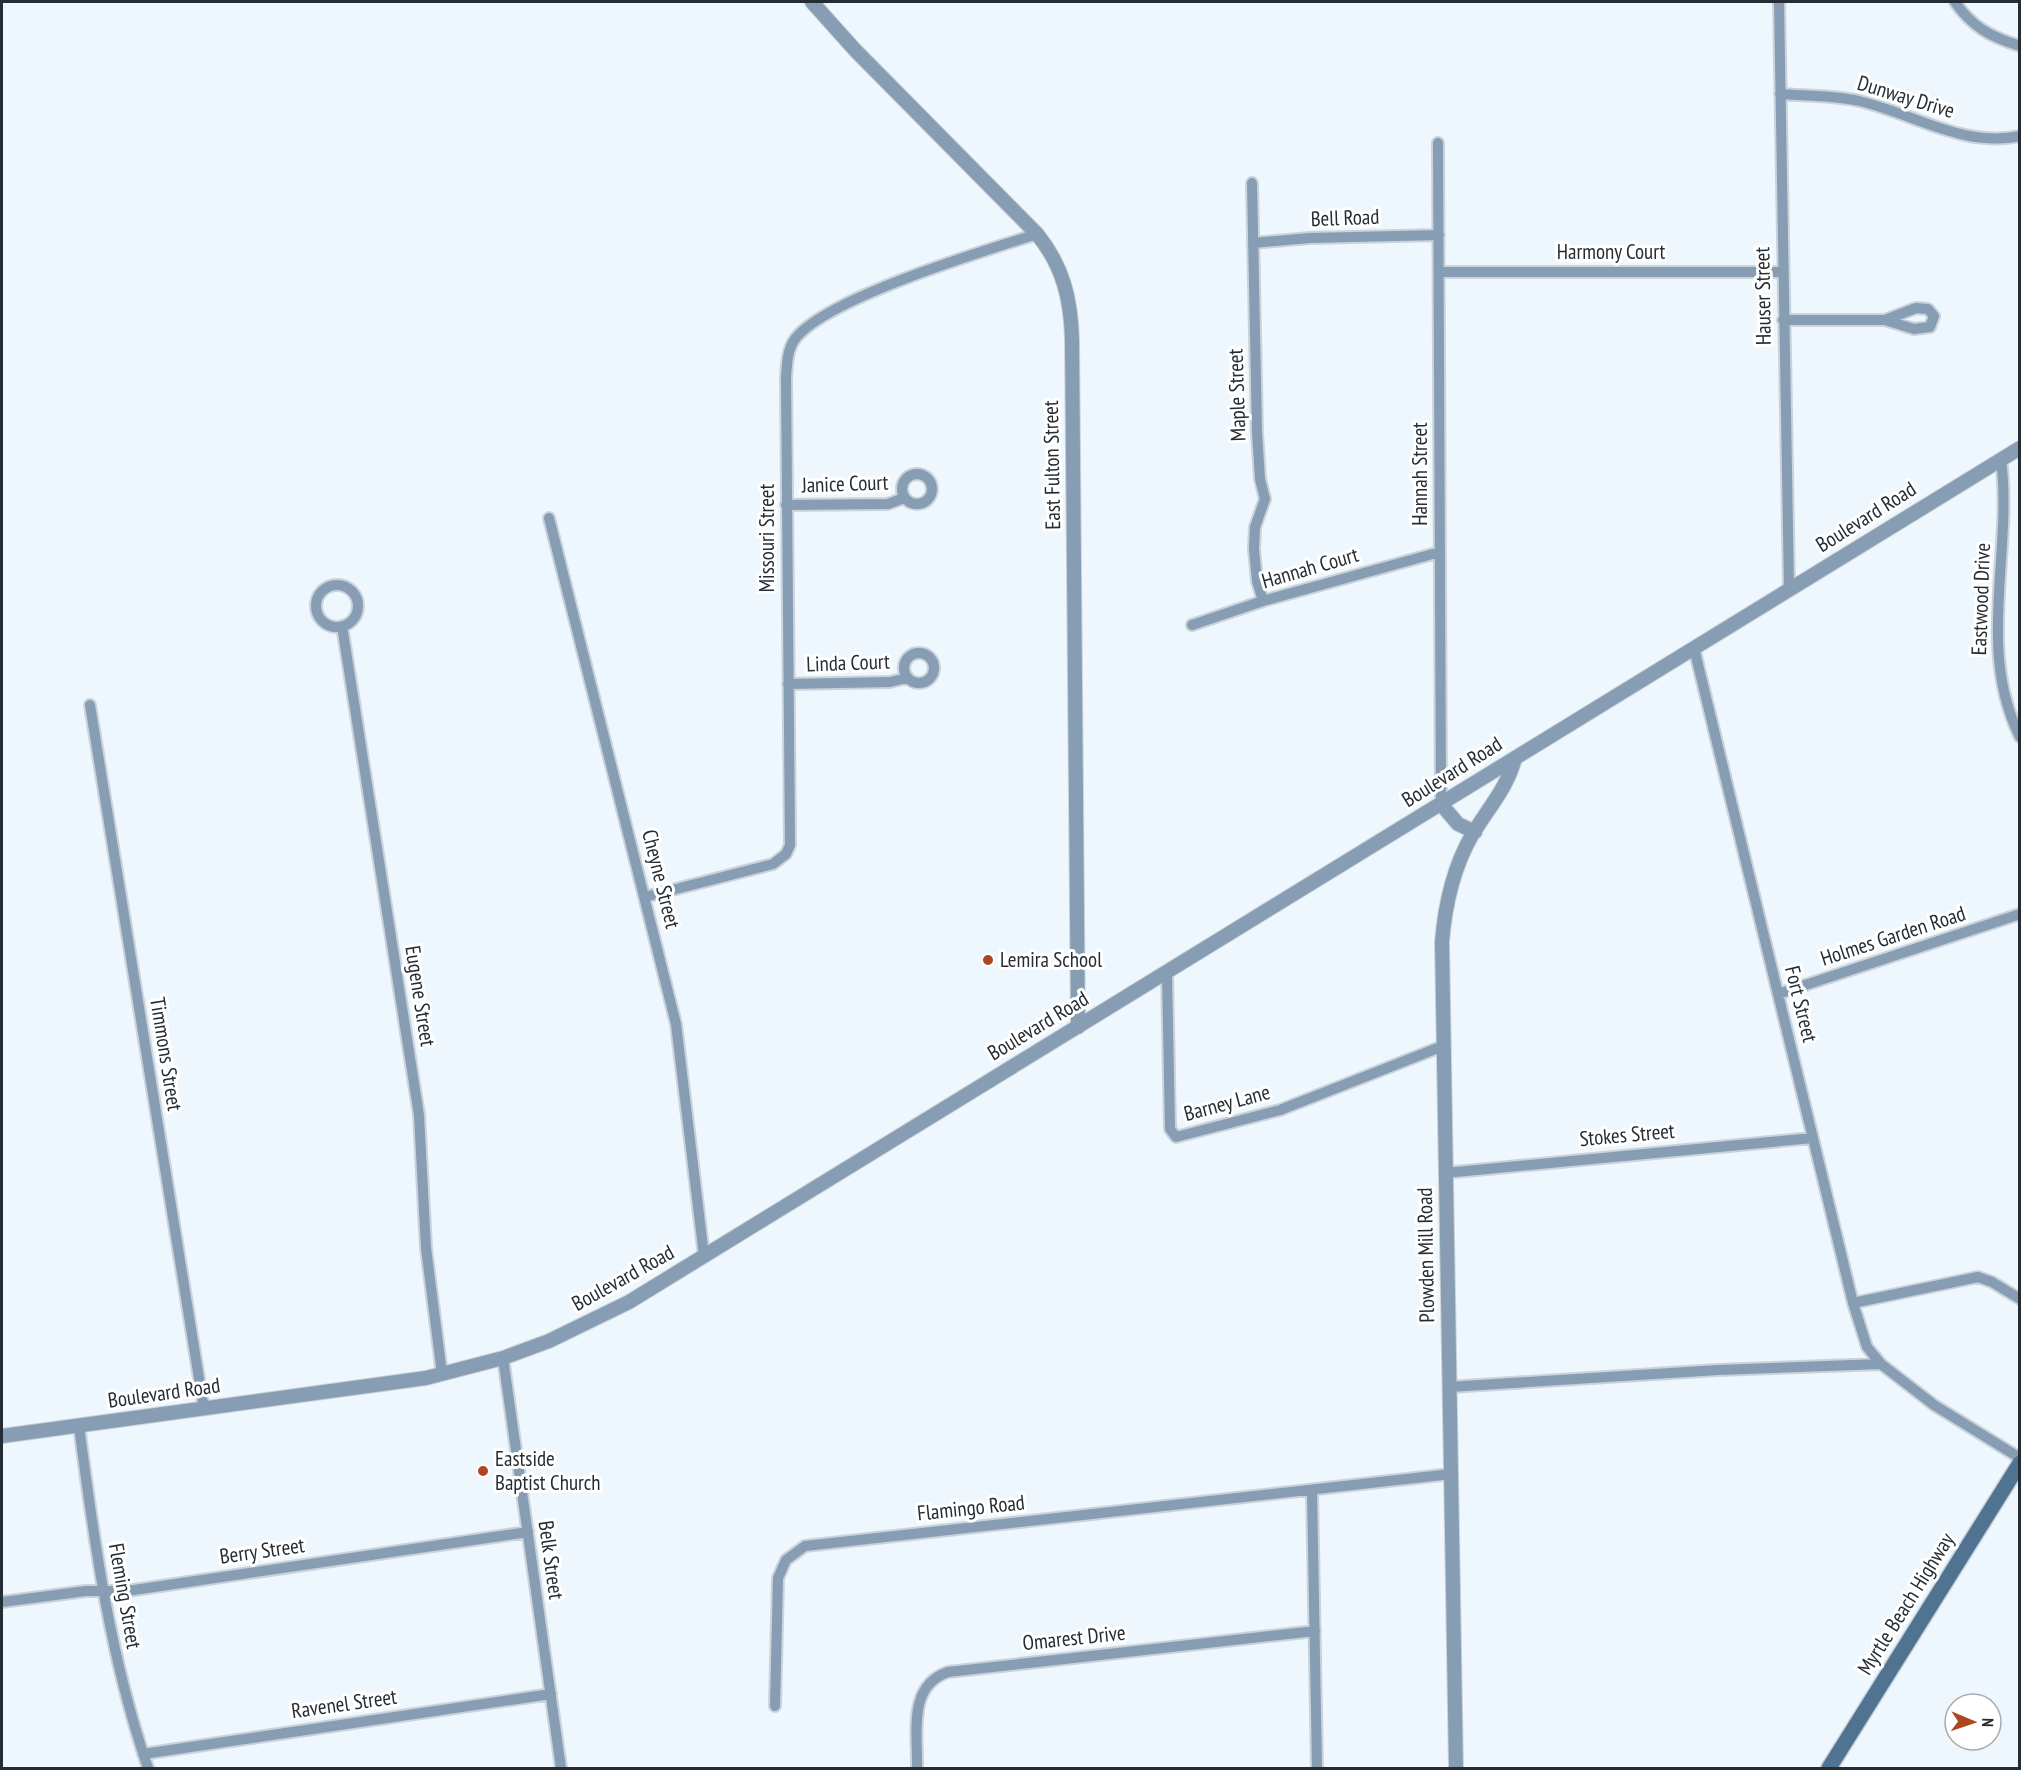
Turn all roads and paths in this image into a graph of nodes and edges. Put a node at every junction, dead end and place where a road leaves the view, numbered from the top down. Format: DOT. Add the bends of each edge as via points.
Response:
graph roads {
  1 [pos="812,2"];
  2 [pos="1779,2"];
  3 [pos="1955,2"];
  4 [pos="2019,46"];
  5 [pos="1780,94"];
  6 [pos="2019,136"];
  7 [pos="1438,143"];
  8 [pos="1252,183"];
  9 [pos="1037,234"];
  10 [pos="1439,235"];
  11 [pos="1253,243"];
  12 [pos="1439,272"];
  13 [pos="1782,272"];
  14 [pos="1783,320"];
  15 [pos="1885,320"];
  16 [pos="2019,448"];
  17 [pos="2001,459"];
  18 [pos="904,498"];
  19 [pos="786,505"];
  20 [pos="549,518"];
  21 [pos="1440,552"];
  22 [pos="1789,589"];
  23 [pos="1263,601"];
  24 [pos="1192,625"];
  25 [pos="342,626"];
  26 [pos="1694,648"];
  27 [pos="907,678"];
  28 [pos="788,684"];
  29 [pos="90,705"];
  30 [pos="2019,737"];
  31 [pos="1515,758"];
  32 [pos="1441,804"];
  33 [pos="1474,832"];
  34 [pos="645,897"];
  35 [pos="2019,914"];
  36 [pos="1167,973"];
  37 [pos="1778,994"];
  38 [pos="1078,1027"];
  39 [pos="1443,1046"];
  40 [pos="1813,1138"];
  41 [pos="1445,1173"];
  42 [pos="704,1256"];
  43 [pos="2019,1299"];
  44 [pos="1853,1304"];
  45 [pos="503,1358"];
  46 [pos="1881,1364"];
  47 [pos="442,1374"];
  48 [pos="1449,1387"];
  49 [pos="204,1409"];
  50 [pos="79,1426"];
  51 [pos="2,1436"];
  52 [pos="2019,1460"];
  53 [pos="1451,1474"];
  54 [pos="1312,1490"];
  55 [pos="528,1532"];
  56 [pos="104,1591"];
  57 [pos="2,1602"];
  58 [pos="1315,1631"];
  59 [pos="550,1694"];
  60 [pos="775,1706"];
  61 [pos="143,1754"];
  62 [pos="148,1768"];
  63 [pos="561,1768"];
  64 [pos="917,1768"];
  65 [pos="1317,1768"];
  66 [pos="1456,1768"];
  67 [pos="1829,1768"];
  1 -- 9 [label="street, East Fulton Street"];
  2 -- 5 [label="street, Hauser Street"];
  3 -- 4 [label="street" via="1975,26"];
  5 -- 6 [label="street, Dunway Drive" via="1860,101 1975,137"];
  5 -- 13 [label="street, Hauser Street"];
  7 -- 10 [label="street, Hannah Street"];
  8 -- 11 [label="street, Maple Street"];
  9 -- 19 [label="street, Missouri Street" via="948,262 866,295 810,324 796,337 788,357 786,378"];
  9 -- 38 [label="street, East Fulton Street" via="1061,271 1071,317"];
  10 -- 11 [label="street, Bell Road" via="1320,237"];
  10 -- 12 [label="street, Hannah Street"];
  11 -- 23 [label="street, Maple Street" via="1257,432 1265,499 1255,527 1254,549"];
  12 -- 13 [label="street, Harmony Court"];
  12 -- 21 [label="street, Hannah Street"];
  13 -- 14 [label="street, Hauser Street"];
  14 -- 15 [label="street"];
  14 -- 22 [label="street, Hauser Street"];
  16 -- 17 [label="street, Boulevard Road"];
  17 -- 22 [label="street, Boulevard Road"];
  17 -- 30 [label="street, Eastwood Drive" via="2005,493 1997,653 2003,694"];
  18 -- 19 [label="street, Janice Court" via="888,504"];
  19 -- 28 [label="street, Missouri Street"];
  20 -- 34 [label="street, Cheyne Street"];
  21 -- 23 [label="street, Hannah Court"];
  21 -- 32 [label="street, Hannah Street"];
  22 -- 26 [label="street, Boulevard Road"];
  23 -- 24 [label="street, Hannah Court"];
  25 -- 47 [label="street, Eugene Street" via="419,1115 426,1248"];
  26 -- 31 [label="street, Boulevard Road"];
  26 -- 37 [label="street, Fort Street"];
  27 -- 28 [label="street, Linda Court" via="890,682"];
  28 -- 34 [label="street, Missouri Street" via="791,840 786,854 766,867"];
  29 -- 49 [label="street, Timmons Street"];
  31 -- 32 [label="street, Boulevard Road"];
  31 -- 33 [label="street, Plowden Mill Road" via="1511,776"];
  32 -- 33 [label="street" via="1458,824"];
  32 -- 36 [label="street, Boulevard Road"];
  33 -- 39 [label="street, Plowden Mill Road" via="1453,880 1444,916"];
  34 -- 42 [label="street, Cheyne Street" via="678,1034"];
  35 -- 37 [label="street, Holmes Garden Road"];
  36 -- 38 [label="street, Boulevard Road"];
  36 -- 39 [label="street, Barney Lane" via="1170,1129 1176,1137 1280,1110"];
  37 -- 40 [label="street, Fort Street"];
  38 -- 42 [label="street, Boulevard Road"];
  39 -- 41 [label="street, Plowden Mill Road"];
  40 -- 41 [label="street, Stokes Street"];
  40 -- 44 [label="street, Fort Street"];
  41 -- 48 [label="street, Plowden Mill Road"];
  42 -- 45 [label="street, Boulevard Road" via="591,1322"];
  43 -- 44 [label="street" via="1978,1277"];
  44 -- 46 [label="street, Fort Street" via="1867,1347"];
  45 -- 47 [label="street, Boulevard Road"];
  45 -- 55 [label="street, Belk Street"];
  46 -- 48 [label="street"];
  46 -- 52 [label="street, Fort Street" via="1934,1405"];
  47 -- 49 [label="street, Boulevard Road" via="388,1385"];
  48 -- 53 [label="street, Plowden Mill Road"];
  49 -- 50 [label="street, Boulevard Road"];
  50 -- 51 [label="street, Boulevard Road"];
  50 -- 56 [label="street, Fleming Street"];
  52 -- 67 [label="main road, Myrtle Beach Highway"];
  53 -- 54 [label="street, Flamingo Road"];
  53 -- 66 [label="street, Plowden Mill Road"];
  54 -- 58 [label="street"];
  54 -- 60 [label="street, Flamingo Road" via="800,1548 786,1560 778,1578"];
  55 -- 56 [label="street, Berry Street" via="127,1591"];
  55 -- 59 [label="street, Belk Street"];
  56 -- 57 [label="street, Berry Street"];
  56 -- 61 [label="street, Fleming Street" via="123,1690"];
  58 -- 64 [label="street, Omarest Drive" via="948,1671 930,1680 920,1696"];
  58 -- 65 [label="street"];
  59 -- 61 [label="street, Ravenel Street"];
  59 -- 63 [label="street, Belk Street"];
  61 -- 62 [label="street, Fleming Street"];
}
